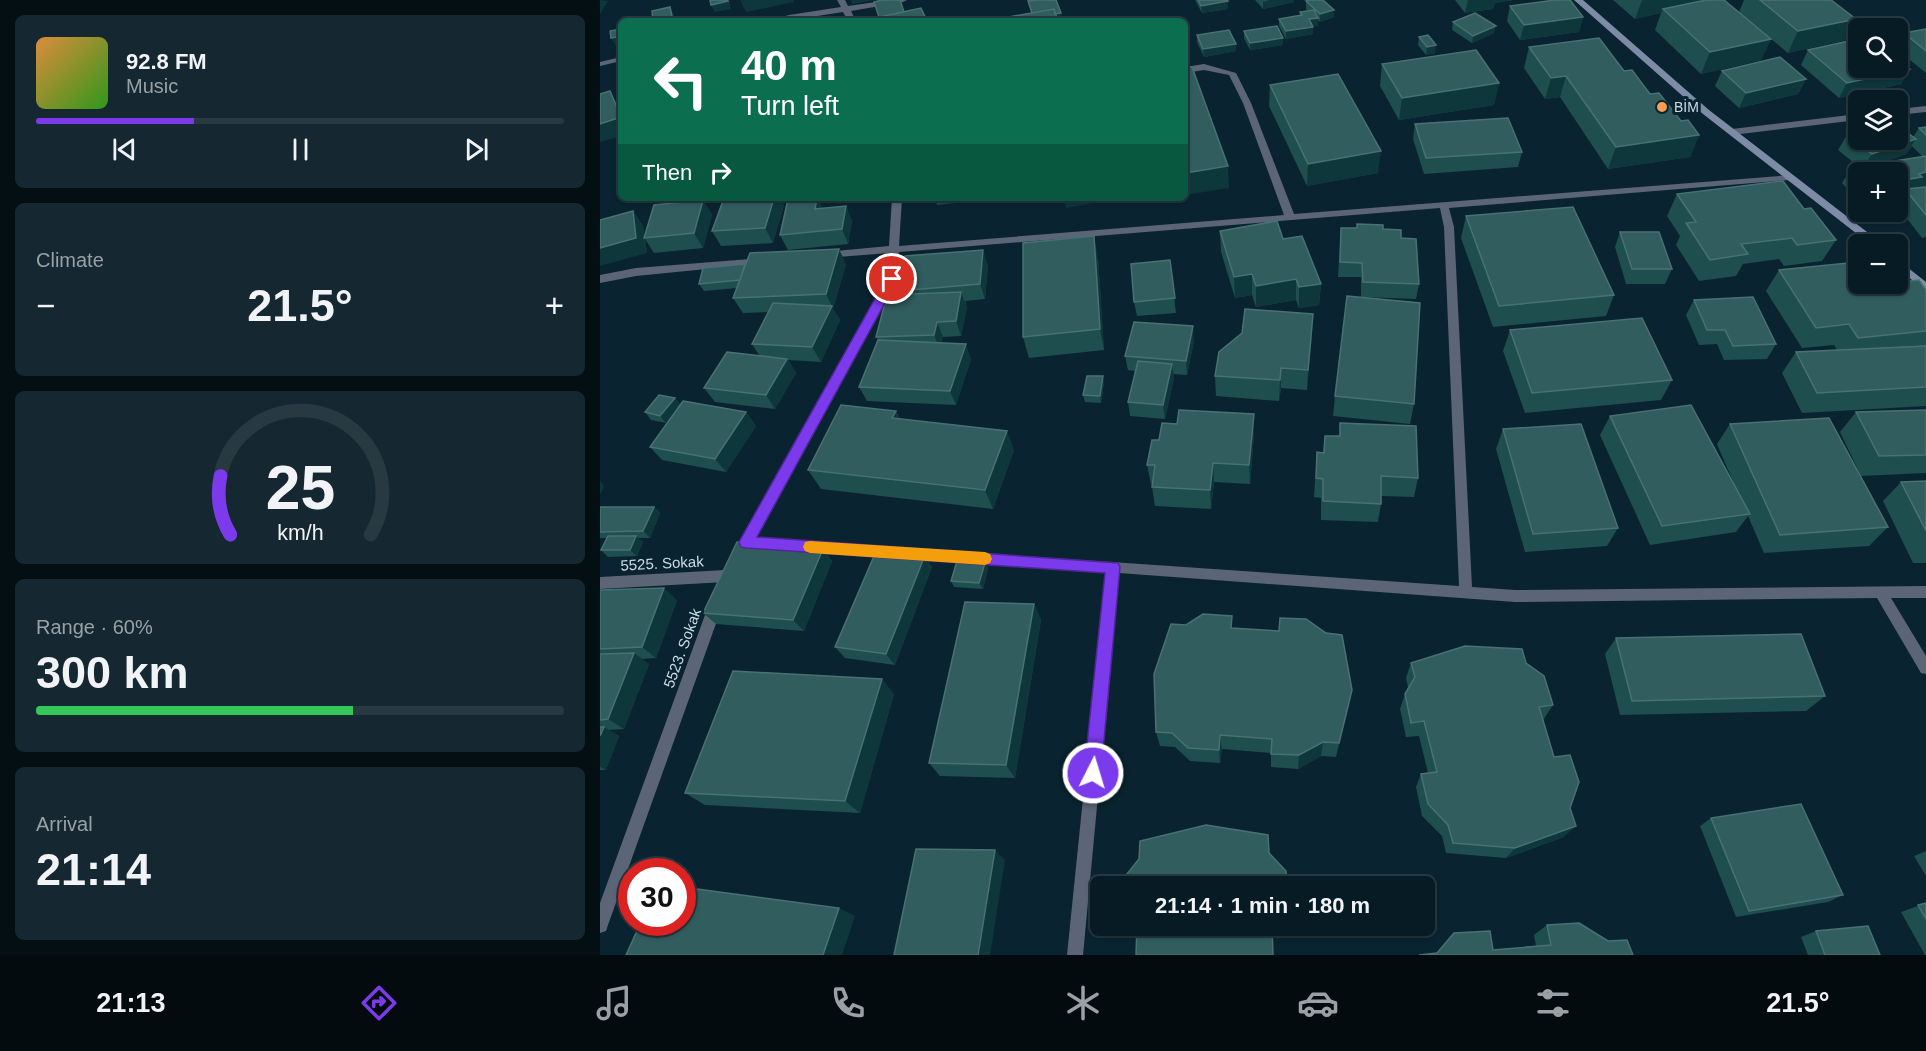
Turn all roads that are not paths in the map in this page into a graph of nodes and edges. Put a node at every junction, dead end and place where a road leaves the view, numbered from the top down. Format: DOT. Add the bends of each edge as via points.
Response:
graph roads {
  1 [pos="841,0"];
  2 [pos="903,0"];
  3 [pos="1578,0"];
  4 [pos="845,10"];
  5 [pos="787,18"];
  6 [pos="850,18"];
  7 [pos="618,60"];
  8 [pos="600,64"];
  9 [pos="1188,70"];
  10 [pos="1926,109"];
  11 [pos="1908,111"];
  12 [pos="1848,118"];
  13 [pos="1732,132"];
  14 [pos="1789,177"];
  15 [pos="897,201"];
  16 [pos="1444,205"];
  17 [pos="1290,217"];
  18 [pos="1863,234"];
  19 [pos="892,249"];
  20 [pos="814,256"];
  21 [pos="780,260"];
  22 [pos="1908,272"];
  23 [pos="600,279"];
  24 [pos="1926,288"];
  25 [pos="746,542"];
  26 [pos="1113,567"];
  27 [pos="731,568"];
  28 [pos="600,583"];
  29 [pos="1466,592"];
  30 [pos="1880,592"];
  31 [pos="1926,592"];
  32 [pos="1926,668"];
  33 [pos="600,925"];
  34 [pos="1075,955"];
  1 -- 4 [label="street"];
  2 -- 4 [label="street"];
  3 -- 13 [label="street"];
  4 -- 5 [label="street"];
  4 -- 6 [label="street"];
  7 -- 8 [label="street"];
  9 -- 17 [label="street" via="1204,67 1232,73"];
  10 -- 11 [label="street"];
  12 -- 13 [label="street"];
  13 -- 14 [label="street"];
  14 -- 16 [label="street"];
  14 -- 18 [label="street"];
  15 -- 19 [label="street, 5523. Sokak"];
  16 -- 17 [label="street"];
  16 -- 29 [label="street" via="1449,227"];
  17 -- 19 [label="street"];
  19 -- 20 [label="street"];
  19 -- 25 [label="street, 5523. Sokak" via="892,279"];
  21 -- 23 [label="street" via="636,272"];
  22 -- 24 [label="street"];
  25 -- 26 [label="street"];
  25 -- 27 [label="street, 5523. Sokak"];
  26 -- 29 [label="street"];
  26 -- 34 [label="street"];
  27 -- 28 [label="street, 5525. Sokak"];
  27 -- 33 [label="street, 5523. Sokak"];
  29 -- 30 [label="street" via="1515,596"];
  30 -- 31 [label="street"];
  30 -- 32 [label="street"];
}
